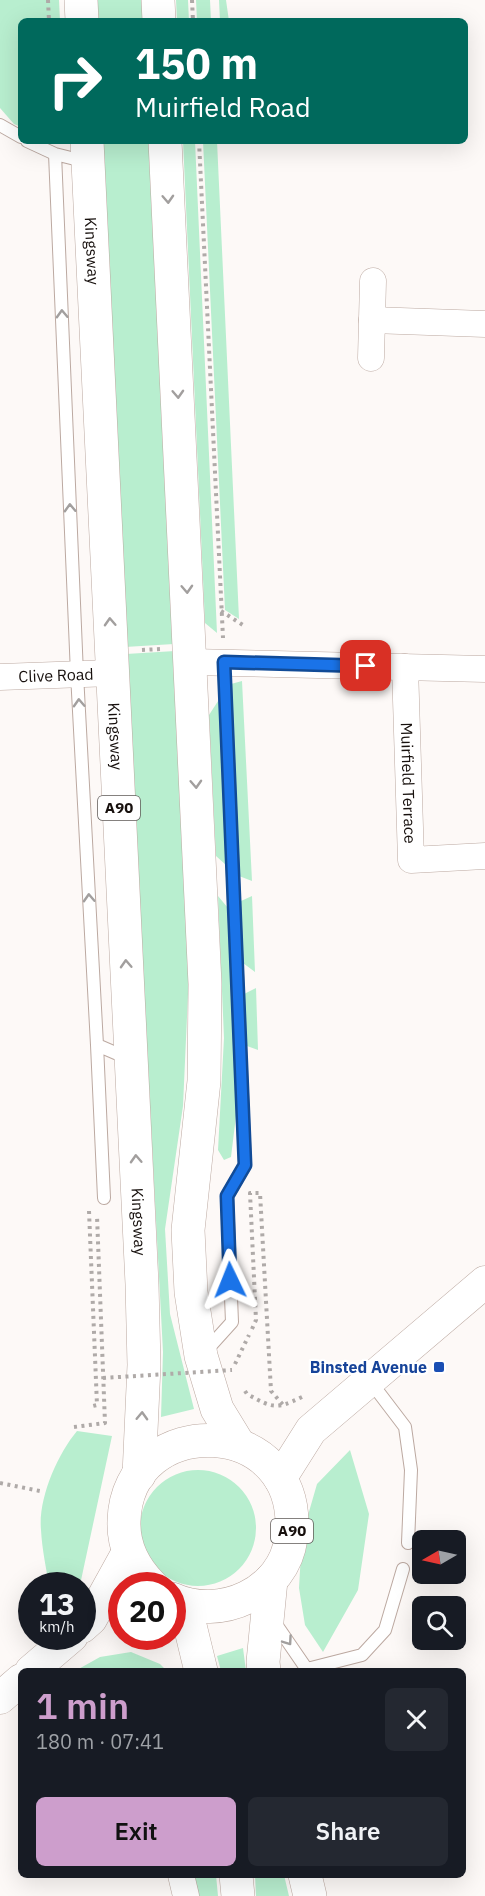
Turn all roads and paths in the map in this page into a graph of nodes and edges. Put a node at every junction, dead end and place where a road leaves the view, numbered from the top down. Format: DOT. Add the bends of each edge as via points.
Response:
graph roads {
  1 [pos="48,0"];
  2 [pos="81,0"];
  3 [pos="158,0"];
  4 [pos="192,0"];
  5 [pos="48,18"];
  6 [pos="82,18"];
  7 [pos="159,18"];
  8 [pos="193,18"];
  9 [pos="0,125"];
  10 [pos="18,135"];
  11 [pos="33,144"];
  12 [pos="165,144"];
  13 [pos="199,144"];
  14 [pos="88,151"];
  15 [pos="55,154"];
  16 [pos="373,280"];
  17 [pos="372,321"];
  18 [pos="485,324"];
  19 [pos="371,358"];
  20 [pos="221,611"];
  21 [pos="246,627"];
  22 [pos="190,654"];
  23 [pos="111,662"];
  24 [pos="224,662"];
  25 [pos="405,667"];
  26 [pos="485,669"];
  27 [pos="77,674"];
  28 [pos="0,677"];
  29 [pos="485,856"];
  30 [pos="97,1045"];
  31 [pos="131,1060"];
  32 [pos="104,1198"];
  33 [pos="485,1282"];
  34 [pos="201,1356"];
  35 [pos="232,1370"];
  36 [pos="103,1378"];
  37 [pos="237,1378"];
  38 [pos="369,1380"];
  39 [pos="242,1386"];
  40 [pos="93,1406"];
  41 [pos="74,1427"];
  42 [pos="311,1430"];
  43 [pos="247,1449"];
  44 [pos="139,1475"];
  45 [pos="280,1479"];
  46 [pos="0,1483"];
  47 [pos="40,1491"];
  48 [pos="408,1543"];
  49 [pos="128,1552"];
  50 [pos="403,1569"];
  51 [pos="140,1572"];
  52 [pos="269,1596"];
  53 [pos="186,1603"];
  54 [pos="96,1605"];
  55 [pos="186,1624"];
  56 [pos="56,1650"];
  57 [pos="35,1668"];
  58 [pos="200,1668"];
  59 [pos="264,1668"];
  60 [pos="307,1668"];
  61 [pos="315,1668"];
  62 [pos="18,1683"];
  63 [pos="0,1698"];
  64 [pos="182,1878"];
  65 [pos="236,1878"];
  66 [pos="305,1878"];
  67 [pos="186,1896"];
  68 [pos="238,1896"];
  69 [pos="310,1896"];
  1 -- 5 [label="path"];
  2 -- 6 [label="highway"];
  3 -- 7 [label="highway"];
  4 -- 8 [label="path"];
  9 -- 10 [label="lane"];
  11 -- 15 [label="lane"];
  12 -- 22 [label="highway, A90, one-way"];
  13 -- 20 [label="path"];
  14 -- 15 [label="lane"];
  23 -- 14 [label="highway, Kingsway / A90, one-way"];
  27 -- 15 [label="lane, one-way"];
  16 -- 17 [label="street"];
  17 -- 18 [label="street"];
  17 -- 19 [label="street"];
  20 -- 21 [label="path"];
  20 -- 24 [label="path"];
  22 -- 23 [label="path"];
  22 -- 24 [label="street"];
  22 -- 34 [label="highway, A90, one-way" via="205,984 204,1081 188,1230 191,1292"];
  23 -- 27 [label="street, Clive Road"];
  31 -- 23 [label="highway, Kingsway / A90, one-way"];
  24 -- 25 [label="street"];
  24 -- 34 [label="lane" via="245,1165 227,1196 232,1322"];
  25 -- 26 [label="street"];
  25 -- 29 [label="street, Muirfield Terrace" via="411,860"];
  27 -- 28 [label="street, Clive Road"];
  30 -- 27 [label="lane, one-way"];
  30 -- 31 [label="lane"];
  30 -- 32 [label="lane"];
  44 -- 31 [label="highway, Kingsway / A90, one-way" via="144,1365"];
  33 -- 38 [label="street"];
  34 -- 43 [label="highway, A90" via="218,1409"];
  35 -- 36 [label="path, bridge"];
  35 -- 37 [label="path"];
  35 -- 39 [label="path" via="256,1320 250,1193 260,1193 271,1391 284,1406 268,1405 247,1394"];
  36 -- 40 [label="path" via="96,1207 88,1208 97,1405"];
  36 -- 41 [label="path" via="105,1423"];
  38 -- 42 [label="street"];
  38 -- 48 [label="lane" via="405,1427 411,1470"];
  42 -- 43 [label="street"];
  42 -- 45 [label="street"];
  43 -- 44 [label="highway" via="212,1439 184,1442 159,1455"];
  43 -- 45 [label="highway, A90"];
  44 -- 49 [label="highway, A90" via="124,1512"];
  45 -- 52 [label="highway, A90" via="293,1520 290,1542"];
  46 -- 47 [label="path"];
  49 -- 51 [label="highway, A90"];
  49 -- 54 [label="street"];
  50 -- 61 [label="lane" via="385,1630 362,1655"];
  52 -- 53 [label="highway" via="253,1595 231,1605 208,1608"];
  52 -- 59 [label="highway, A90"];
  52 -- 60 [label="lane, one-way"];
  55 -- 58 [label="highway"];
  56 -- 57 [label="street"];
  62 -- 63 [label="street"];
  64 -- 67 [label="street"];
  65 -- 68 [label="highway"];
  66 -- 69 [label="highway"];
}
